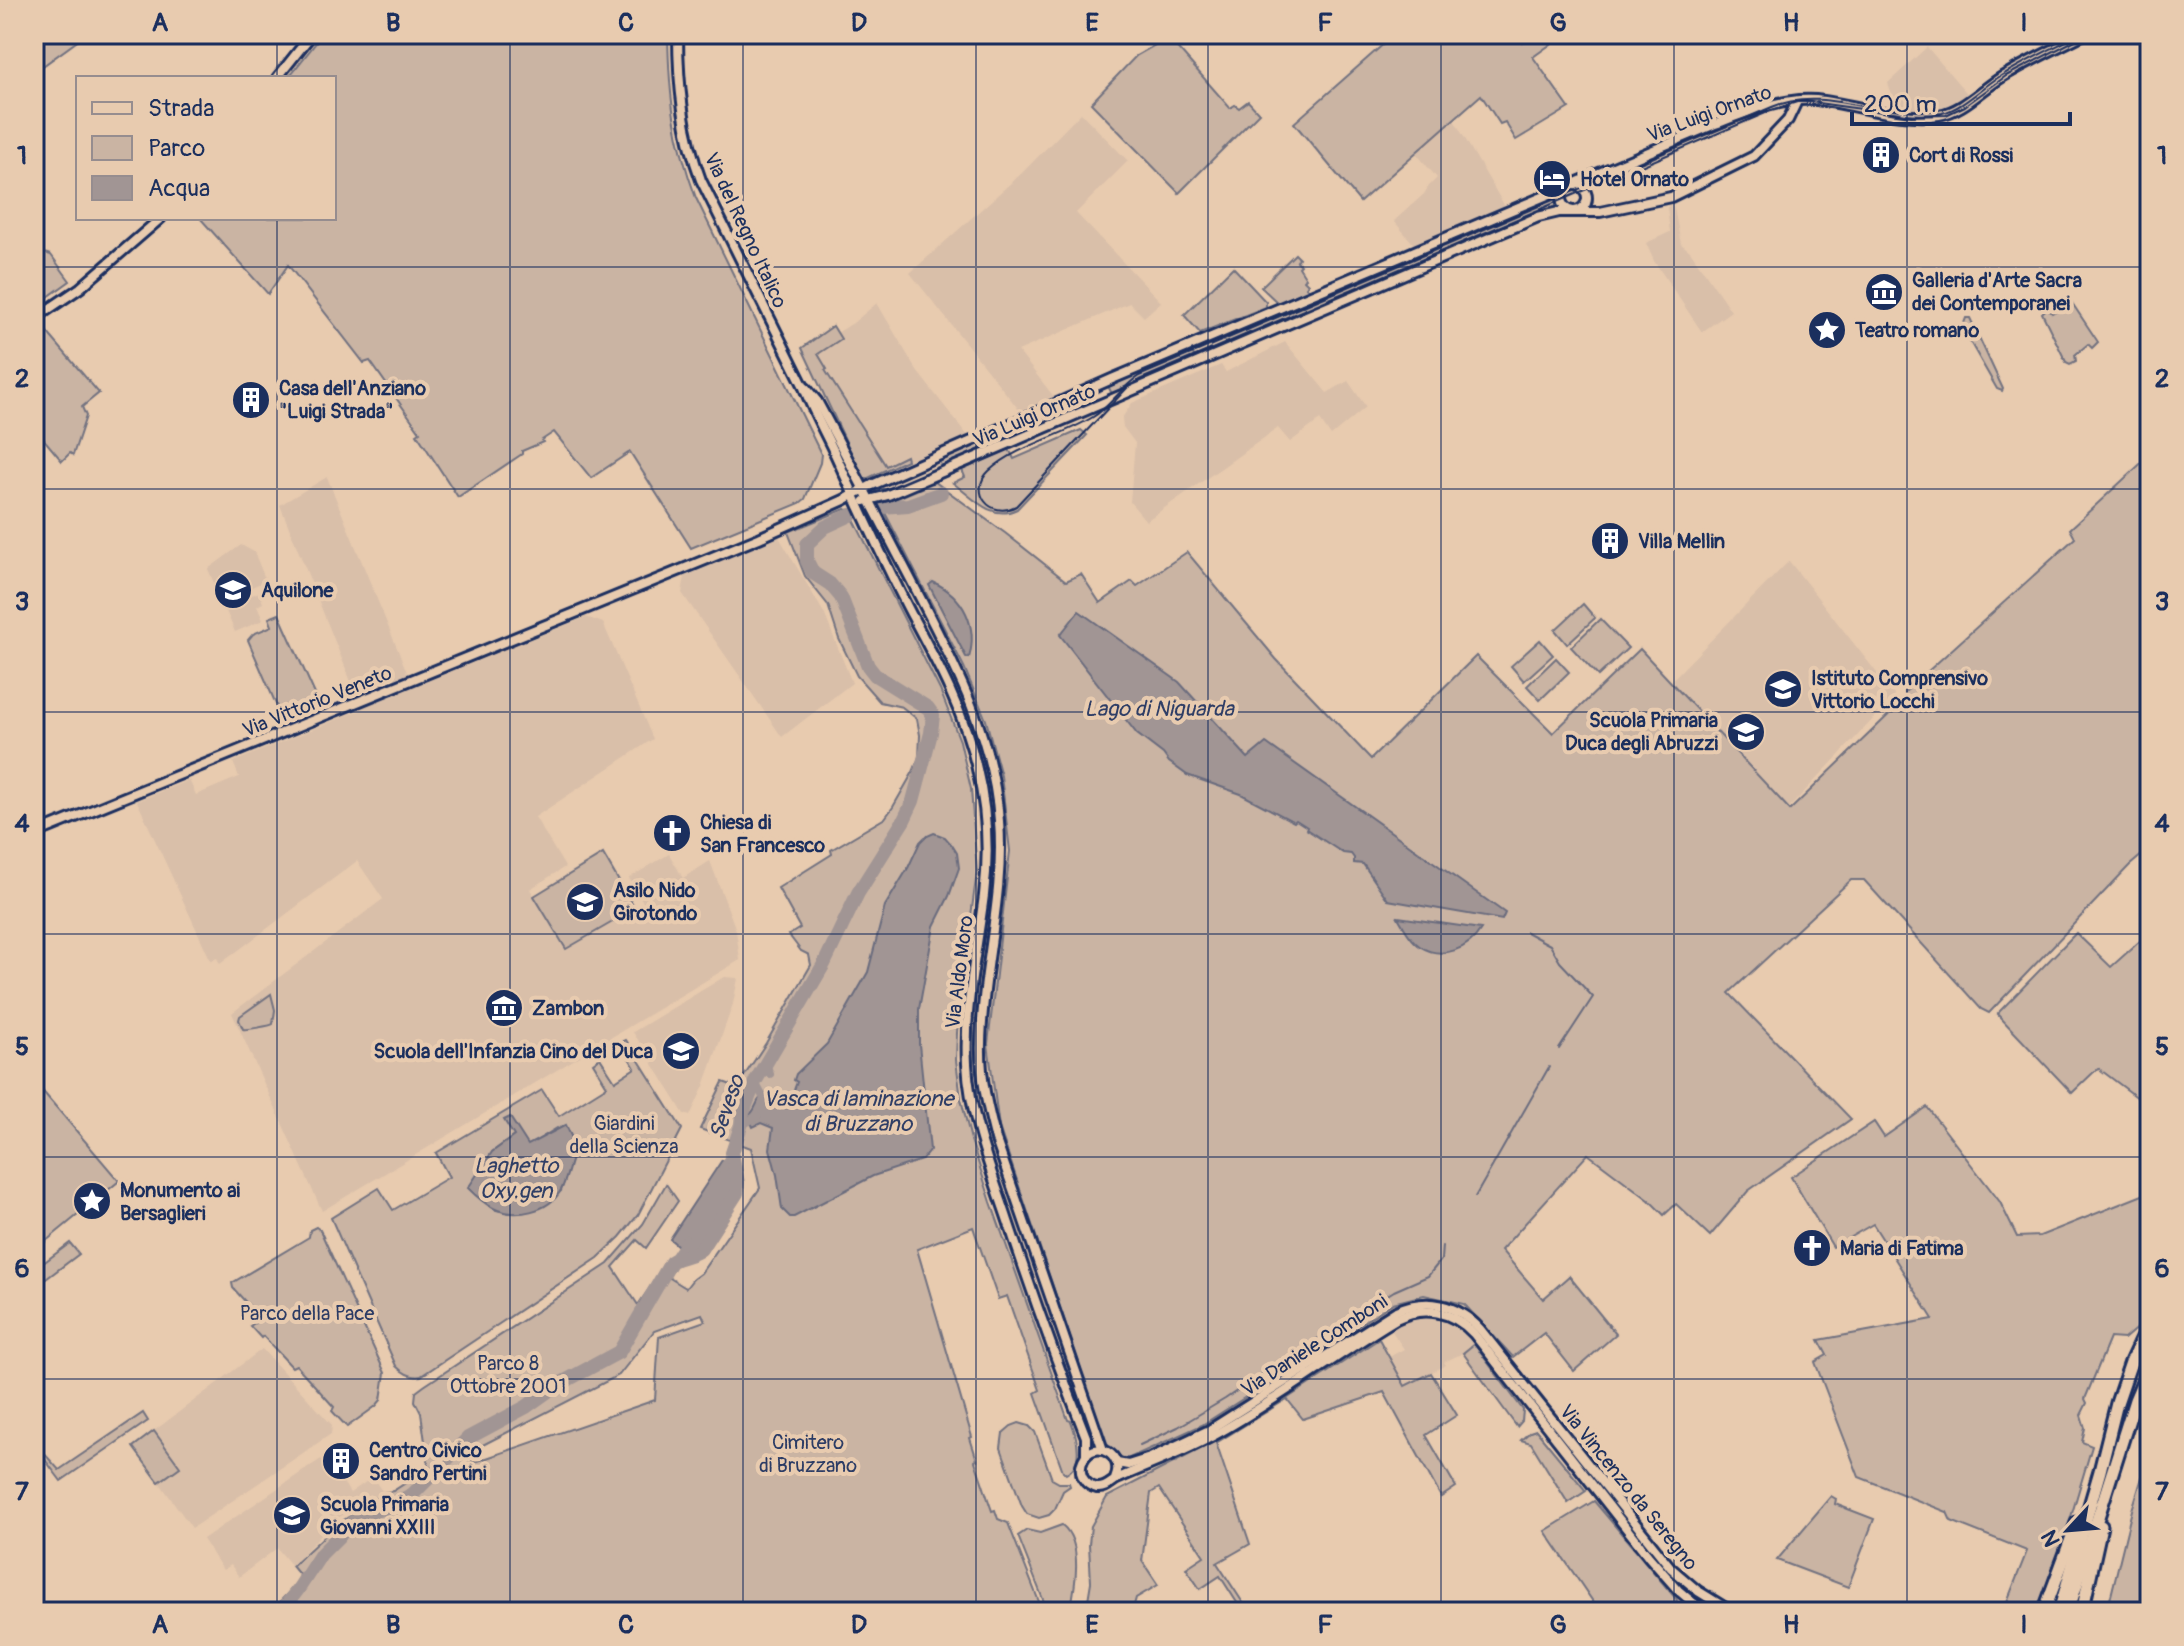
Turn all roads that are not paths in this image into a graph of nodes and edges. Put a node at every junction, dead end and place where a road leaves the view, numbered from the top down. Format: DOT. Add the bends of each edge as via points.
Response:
graph roads {
  1 [pos="678,34"];
  2 [pos="2084,34"];
  3 [pos="309,37"];
  4 [pos="279,76"];
  5 [pos="1797,101"];
  6 [pos="1569,186"];
  7 [pos="1574,211"];
  8 [pos="159,220"];
  9 [pos="55,306"];
  10 [pos="34,312"];
  11 [pos="34,319"];
  12 [pos="1211,337"];
  13 [pos="1198,344"];
  14 [pos="1221,353"];
  15 [pos="1211,357"];
  16 [pos="803,385"];
  17 [pos="1089,389"];
  18 [pos="1104,403"];
  19 [pos="933,458"];
  20 [pos="939,472"];
  21 [pos="864,489"];
  22 [pos="851,499"];
  23 [pos="870,500"];
  24 [pos="612,597"];
  25 [pos="34,834"];
  26 [pos="2150,1321"];
  27 [pos="2150,1365"];
  28 [pos="1540,1410"];
  29 [pos="1103,1450"];
  30 [pos="1086,1455"];
  31 [pos="1117,1463"];
  32 [pos="2100,1471"];
  33 [pos="2112,1475"];
  34 [pos="1115,1479"];
  35 [pos="1704,1612"];
  36 [pos="1732,1612"];
  37 [pos="2044,1612"];
  38 [pos="2059,1612"];
  39 [pos="2068,1612"];
  40 [pos="2082,1612"];
  1 -- 16 [label="main road, Via del Regno Italico" via="684,119 701,180"];
  2 -- 5 [label="main road, Via Luigi Ornato" via="1941,114"];
  3 -- 4 [label="main road"];
  5 -- 6 [label="main road, Via Luigi Ornato" via="1715,124"];
  5 -- 7 [label="main road, Via Luigi Ornato" via="1777,134 1740,165 1660,201 1594,213"];
  6 -- 7 [label="main road" via="1561,202"];
  6 -- 7 [label="main road" via="1579,186 1587,195 1584,207"];
  6 -- 12 [label="main road, Via Luigi Ornato"];
  7 -- 14 [label="main road, Via Luigi Ornato" via="1538,217"];
  8 -- 9 [label="main road"];
  9 -- 10 [label="main road"];
  9 -- 11 [label="main road"];
  12 -- 13 [label="main road, Via Luigi Ornato"];
  12 -- 14 [label="main road"];
  13 -- 15 [label="main road"];
  13 -- 17 [label="main road, Via Luigi Ornato"];
  14 -- 15 [label="main road, Via Luigi Ornato"];
  15 -- 18 [label="main road, Via Luigi Ornato"];
  16 -- 21 [label="main road, Via del Regno Italico"];
  16 -- 22 [label="main road, Via del Regno Italico"];
  17 -- 18 [label="main road"];
  17 -- 19 [label="main road, Via Luigi Ornato"];
  18 -- 20 [label="main road, Via Luigi Ornato"];
  19 -- 20 [label="main road"];
  19 -- 21 [label="main road, Via Luigi Ornato"];
  20 -- 23 [label="main road, Via Luigi Ornato"];
  21 -- 22 [label="main road, Via Luigi Ornato"];
  21 -- 23 [label="main road"];
  22 -- 23 [label="main road, Via Luigi Ornato"];
  22 -- 24 [label="main road, Via Luigi Ornato"];
  22 -- 30 [label="main road, Via Aldo Moro" via="956,703 978,771 986,856 968,1006 970,1089 985,1154 1086,1437"];
  23 -- 29 [label="main road, Via Aldo Moro" via="958,671 985,743 1001,850 983,1011 985,1090 996,1140"];
  24 -- 25 [label="main road, Via Vittorio Veneto"];
  26 -- 32 [label="highway" via="2117,1403"];
  27 -- 33 [label="highway"];
  28 -- 31 [label="main road, Via Daniele Comboni" via="1468,1317 1445,1306 1415,1304 1387,1316 1204,1433 1150,1458"];
  28 -- 34 [label="main road, Via Daniele Comboni" via="1466,1325 1443,1313 1417,1312 1390,1322 1220,1432"];
  28 -- 35 [label="main road, Via Vincenzo da Seregno" via="1649,1557"];
  28 -- 36 [label="main road, Via Vincenzo da Seregno" via="1671,1568"];
  29 -- 30 [label="main road"];
  29 -- 31 [label="main road"];
  30 -- 34 [label="main road, Via Daniele Comboni" via="1080,1471 1089,1485 1101,1488"];
  31 -- 34 [label="main road"];
  32 -- 37 [label="highway"];
  32 -- 38 [label="highway"];
  33 -- 39 [label="highway"];
  33 -- 40 [label="highway"];
}
